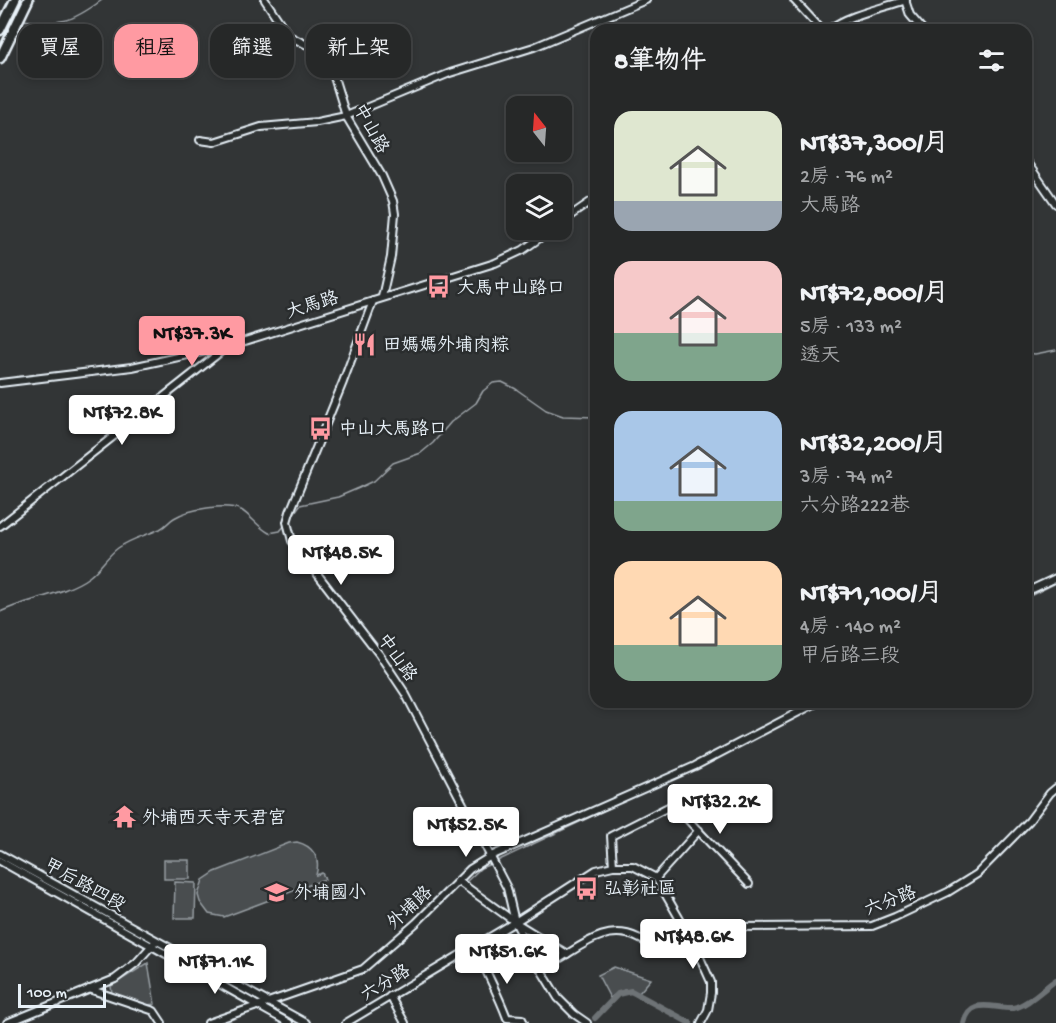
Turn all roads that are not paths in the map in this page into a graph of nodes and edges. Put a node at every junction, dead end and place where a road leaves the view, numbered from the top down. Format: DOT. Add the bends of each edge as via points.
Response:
graph roads {
  1 [pos="15,0"];
  2 [pos="28,0"];
  3 [pos="265,0"];
  4 [pos="646,0"];
  5 [pos="794,0"];
  6 [pos="905,0"];
  7 [pos="590,24"];
  8 [pos="590,24"];
  9 [pos="816,24"];
  10 [pos="838,24"];
  11 [pos="918,24"];
  12 [pos="0,30"];
  13 [pos="0,58"];
  14 [pos="346,116"];
  15 [pos="200,140"];
  16 [pos="1032,170"];
  17 [pos="590,202"];
  18 [pos="1056,204"];
  19 [pos="572,214"];
  20 [pos="537,240"];
  21 [pos="382,297"];
  22 [pos="373,301"];
  23 [pos="229,346"];
  24 [pos="0,383"];
  25 [pos="0,526"];
  26 [pos="1056,578"];
  27 [pos="1032,589"];
  28 [pos="806,708"];
  29 [pos="1056,788"];
  30 [pos="694,794"];
  31 [pos="673,804"];
  32 [pos="699,830"];
  33 [pos="0,854"];
  34 [pos="491,856"];
  35 [pos="0,861"];
  36 [pos="613,866"];
  37 [pos="656,878"];
  38 [pos="458,881"];
  39 [pos="749,884"];
  40 [pos="515,922"];
  41 [pos="693,942"];
  42 [pos="154,943"];
  43 [pos="475,946"];
  44 [pos="567,954"];
  45 [pos="541,970"];
  46 [pos="89,989"];
  47 [pos="390,996"];
  48 [pos="271,1002"];
  49 [pos="259,1006"];
  50 [pos="701,1022"];
  51 [pos="7,1023"];
  52 [pos="162,1023"];
  53 [pos="208,1023"];
  54 [pos="289,1023"];
  55 [pos="306,1023"];
  56 [pos="346,1023"];
  57 [pos="405,1023"];
  58 [pos="524,1023"];
  59 [pos="587,1023"];
  1 -- 12 [label="highway"];
  2 -- 13 [label="highway"];
  3 -- 14 [label="street, 中山路" via="289,36 323,53"];
  4 -- 8 [label="street"];
  5 -- 9 [label="street"];
  6 -- 10 [label="street"];
  6 -- 11 [label="street"];
  7 -- 14 [label="street" via="544,44 450,73"];
  14 -- 15 [label="street" via="261,128 214,142"];
  14 -- 21 [label="street, 中山路" via="393,201 391,257"];
  16 -- 18 [label="street"];
  17 -- 19 [label="street"];
  20 -- 21 [label="street, 大馬路" via="495,263"];
  21 -- 22 [label="street, 大馬路"];
  22 -- 23 [label="street, 大馬路"];
  22 -- 34 [label="street, 中山路" via="287,522 289,533 405,693"];
  23 -- 24 [label="street, 大馬路" via="132,367"];
  23 -- 25 [label="street"];
  26 -- 27 [label="street"];
  28 -- 34 [label="street, 外埔路" via="695,766"];
  29 -- 41 [label="street, 六分路" via="1029,822 976,874 895,917 872,926 740,927"];
  30 -- 31 [label="street"];
  31 -- 32 [label="street"];
  31 -- 36 [label="street" via="611,836"];
  32 -- 37 [label="street"];
  32 -- 39 [label="street"];
  33 -- 42 [label="street, 甲后路四段"];
  34 -- 38 [label="street, 外埔路"];
  34 -- 40 [label="street, 中山路" via="507,888"];
  35 -- 42 [label="street, 甲后路四段"];
  36 -- 37 [label="street" via="633,866"];
  36 -- 40 [label="street, 六分路" via="596,870"];
  37 -- 41 [label="street"];
  38 -- 40 [label="street"];
  38 -- 48 [label="street, 外埔路" via="363,969"];
  40 -- 43 [label="street, 六分路"];
  40 -- 44 [label="street"];
  40 -- 45 [label="street, 中山路"];
  41 -- 44 [label="street, 六分路" via="668,952 624,933 612,932"];
  41 -- 50 [label="street" via="711,982 708,1010"];
  42 -- 46 [label="street" via="115,979"];
  42 -- 48 [label="street"];
  42 -- 49 [label="street"];
  43 -- 47 [label="street, 六分路"];
  43 -- 58 [label="street" via="507,1018 522,1019"];
  44 -- 45 [label="street, 六分路"];
  45 -- 59 [label="street, 中山路" via="558,998"];
  46 -- 51 [label="street"];
  46 -- 52 [label="street" via="154,1011"];
  47 -- 56 [label="street, 六分路"];
  47 -- 57 [label="street"];
  48 -- 49 [label="street, 外埔路"];
  48 -- 55 [label="street"];
  49 -- 53 [label="street, 外埔路"];
  49 -- 54 [label="street"];
}
